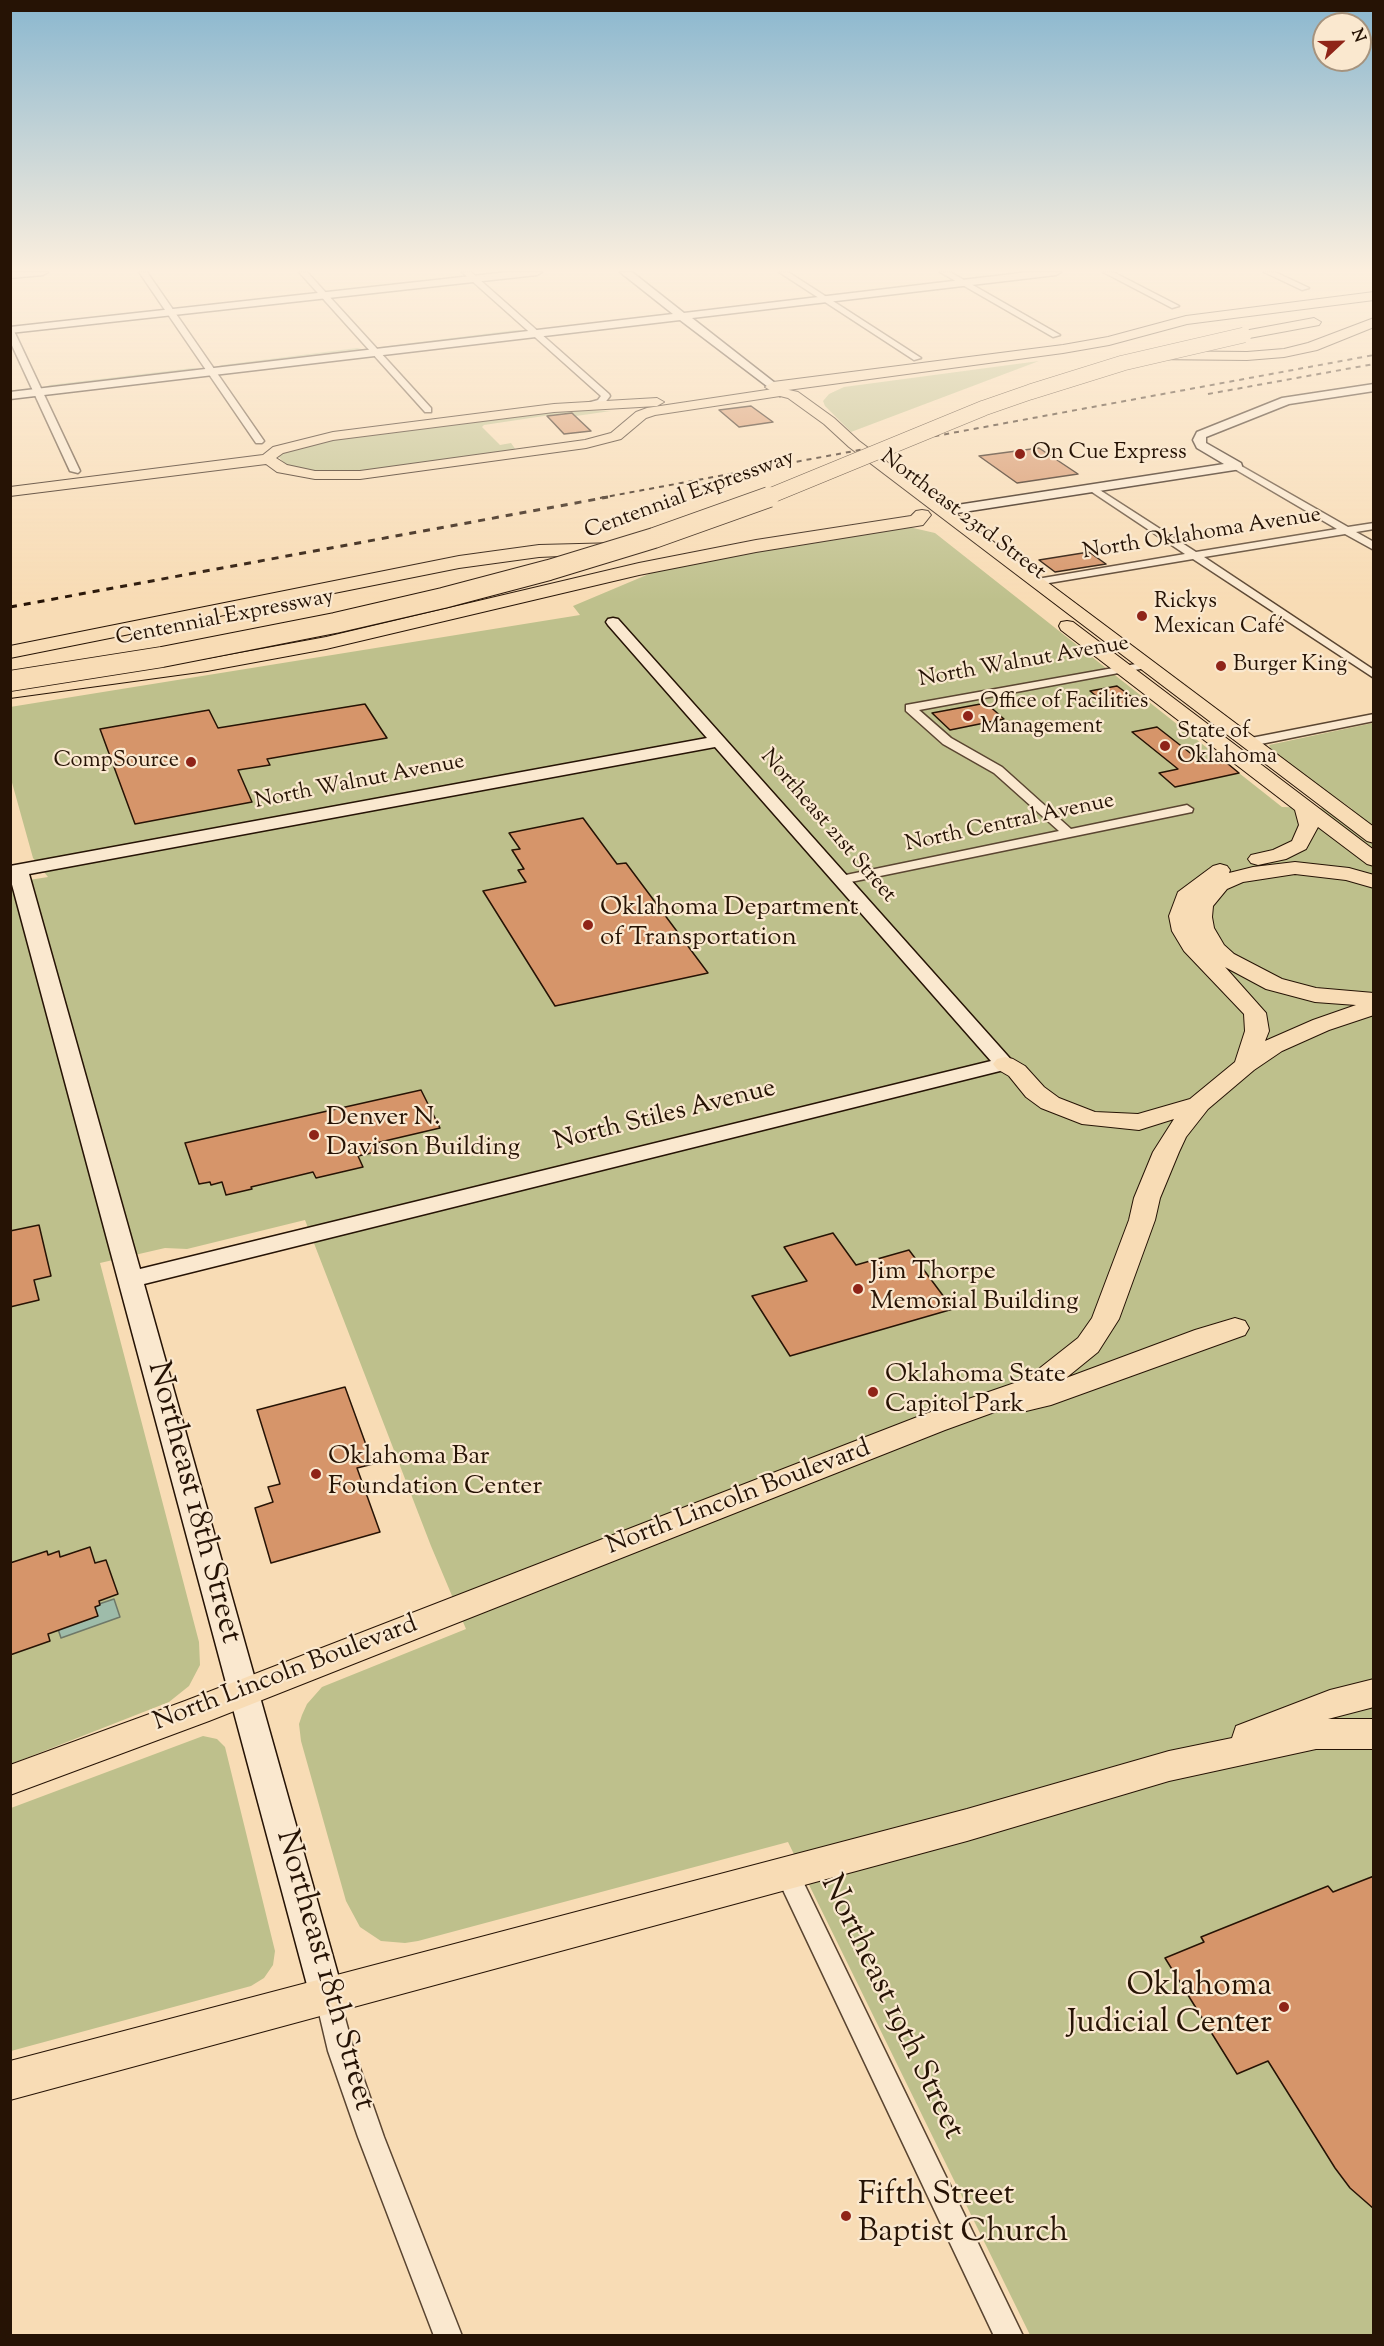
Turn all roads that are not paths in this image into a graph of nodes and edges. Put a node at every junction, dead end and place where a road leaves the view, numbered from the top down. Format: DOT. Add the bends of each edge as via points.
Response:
graph roads {
  1 [pos="34,381"];
  2 [pos="102,381"];
  3 [pos="218,381"];
  4 [pos="399,381"];
  5 [pos="590,381"];
  6 [pos="766,381"];
  7 [pos="836,381"];
  8 [pos="866,381"];
  9 [pos="1014,381"];
  10 [pos="1064,381"];
  11 [pos="838,385"];
  12 [pos="10,387"];
  13 [pos="1374,387"];
  14 [pos="37,389"];
  15 [pos="777,390"];
  16 [pos="10,396"];
  17 [pos="964,397"];
  18 [pos="607,403"];
  19 [pos="812,408"];
  20 [pos="427,417"];
  21 [pos="634,420"];
  22 [pos="816,429"];
  23 [pos="868,435"];
  24 [pos="259,441"];
  25 [pos="836,448"];
  26 [pos="269,459"];
  27 [pos="242,462"];
  28 [pos="1236,466"];
  29 [pos="75,471"];
  30 [pos="871,476"];
  31 [pos="62,485"];
  32 [pos="1092,488"];
  33 [pos="10,492"];
  34 [pos="917,511"];
  35 [pos="944,512"];
  36 [pos="1374,526"];
  37 [pos="1346,531"];
  38 [pos="611,532"];
  39 [pos="1374,547"];
  40 [pos="1194,556"];
  41 [pos="1037,582"];
  42 [pos="1010,583"];
  43 [pos="1057,619"];
  44 [pos="613,622"];
  45 [pos="10,652"];
  46 [pos="10,662"];
  47 [pos="1147,665"];
  48 [pos="1122,669"];
  49 [pos="1374,675"];
  50 [pos="10,681"];
  51 [pos="10,692"];
  52 [pos="1374,717"];
  53 [pos="718,741"];
  54 [pos="1251,742"];
  55 [pos="1305,808"];
  56 [pos="1187,809"];
  57 [pos="1348,818"];
  58 [pos="1374,827"];
  59 [pos="1068,833"];
  60 [pos="1374,837"];
  61 [pos="1374,860"];
  62 [pos="15,871"];
  63 [pos="841,880"];
  64 [pos="1374,882"];
  65 [pos="1374,1000"];
  66 [pos="1374,1007"];
  67 [pos="1005,1064"];
  68 [pos="1246,1065"];
  69 [pos="1199,1104"];
  70 [pos="130,1279"];
  71 [pos="1235,1328"];
  72 [pos="935,1422"];
  73 [pos="243,1692"];
  74 [pos="1374,1693"];
  75 [pos="1374,1734"];
  76 [pos="1169,1766"];
  77 [pos="10,1780"];
  78 [pos="787,1873"];
  79 [pos="327,1996"];
  80 [pos="10,2080"];
  81 [pos="448,2336"];
  82 [pos="1009,2336"];
  1 -- 14 [label="street"];
  2 -- 14 [label="street"];
  3 -- 24 [label="street"];
  4 -- 20 [label="street"];
  5 -- 18 [label="street" via="606,396"];
  6 -- 15 [label="street"];
  7 -- 15 [label="highway"];
  8 -- 11 [label="highway"];
  9 -- 17 [label="highway"];
  10 -- 50 [label="highway, Centennial Expressway, bridge" via="984,408 764,499 538,573 335,623 162,657"];
  11 -- 15 [label="highway"];
  11 -- 19 [label="highway" via="821,394"];
  12 -- 14 [label="street"];
  13 -- 28 [label="street" via="1286,401 1201,435 1201,445"];
  14 -- 16 [label="street"];
  14 -- 29 [label="street"];
  15 -- 18 [label="main road"];
  15 -- 19 [label="main road, Northeast 23rd Street"];
  15 -- 21 [label="main road" via="667,408"];
  15 -- 22 [label="main road" via="777,397"];
  18 -- 20 [label="main road"];
  18 -- 21 [label="main road" via="627,412"];
  19 -- 35 [label="main road, Northeast 23rd Street"];
  20 -- 26 [label="main road" via="315,439 278,450"];
  21 -- 26 [label="main road" via="616,436 586,444 360,475 315,475 282,469"];
  23 -- 25 [label="highway"];
  24 -- 27 [label="main road" via="257,450"];
  25 -- 30 [label="main road, Northeast 23rd Street"];
  26 -- 27 [label="main road"];
  27 -- 31 [label="main road"];
  28 -- 32 [label="street"];
  28 -- 37 [label="street"];
  29 -- 31 [label="main road"];
  31 -- 33 [label="main road"];
  32 -- 35 [label="street"];
  32 -- 40 [label="street"];
  34 -- 35 [label="main road"];
  34 -- 42 [label="main road, Northeast 23rd Street"];
  34 -- 45 [label="highway" via="700,546 512,554 459,562"];
  34 -- 51 [label="highway" via="917,521 756,546 265,655"];
  35 -- 41 [label="main road, Northeast 23rd Street"];
  36 -- 37 [label="street, North Oklahoma Avenue"];
  37 -- 39 [label="street"];
  37 -- 40 [label="street, North Oklahoma Avenue"];
  38 -- 46 [label="highway, Centennial Expressway" via="336,604"];
  40 -- 41 [label="street, North Oklahoma Avenue"];
  40 -- 49 [label="street"];
  41 -- 47 [label="main road, Northeast 23rd Street"];
  43 -- 48 [label="main road"];
  44 -- 53 [label="street, Northeast 21st Street"];
  47 -- 48 [label="street, North Walnut Avenue"];
  47 -- 54 [label="main road, Northeast 23rd Street"];
  48 -- 55 [label="main road"];
  48 -- 59 [label="street, North Walnut Avenue" via="910,708 947,741 998,770"];
  52 -- 54 [label="street"];
  53 -- 62 [label="street, North Walnut Avenue"];
  53 -- 63 [label="street, Northeast 21st Street"];
  54 -- 57 [label="main road, Northeast 23rd Street"];
  55 -- 61 [label="main road"];
  55 -- 68 [label="main road" via="1309,825 1299,845 1209,876 1189,892 1180,916 1192,946 1255,1013 1257,1032"];
  56 -- 59 [label="street, North Central Avenue"];
  57 -- 58 [label="main road"];
  57 -- 60 [label="main road, Northeast 23rd Street"];
  59 -- 63 [label="street, North Central Avenue"];
  62 -- 70 [label="street, Northeast 18th Street"];
  63 -- 67 [label="street, Northeast 21st Street"];
  64 -- 65 [label="main road" via="1324,870 1261,871 1220,885 1203,905 1201,917 1215,949 1255,976 1305,993"];
  66 -- 68 [label="main road, North Lincoln Boulevard" via="1298,1035"];
  67 -- 69 [label="main road" via="1050,1103 1091,1119 1139,1122"];
  67 -- 70 [label="street, North Stiles Avenue"];
  68 -- 69 [label="main road, North Lincoln Boulevard"];
  69 -- 72 [label="main road, North Lincoln Boulevard" via="1166,1152 1105,1319 1088,1345 1036,1386"];
  70 -- 73 [label="street, Northeast 18th Street"];
  71 -- 72 [label="main road" via="1041,1398"];
  72 -- 73 [label="main road, North Lincoln Boulevard"];
  73 -- 77 [label="main road, North Lincoln Boulevard"];
  73 -- 79 [label="street, Northeast 18th Street"];
  74 -- 76 [label="main road" via="1330,1704"];
  75 -- 76 [label="main road" via="1316,1734"];
  76 -- 78 [label="main road" via="988,1820"];
  78 -- 79 [label="main road"];
  78 -- 82 [label="street, Northeast 19th Street"];
  79 -- 80 [label="main road"];
  79 -- 81 [label="street, Northeast 18th Street" via="371,2138"];
}
